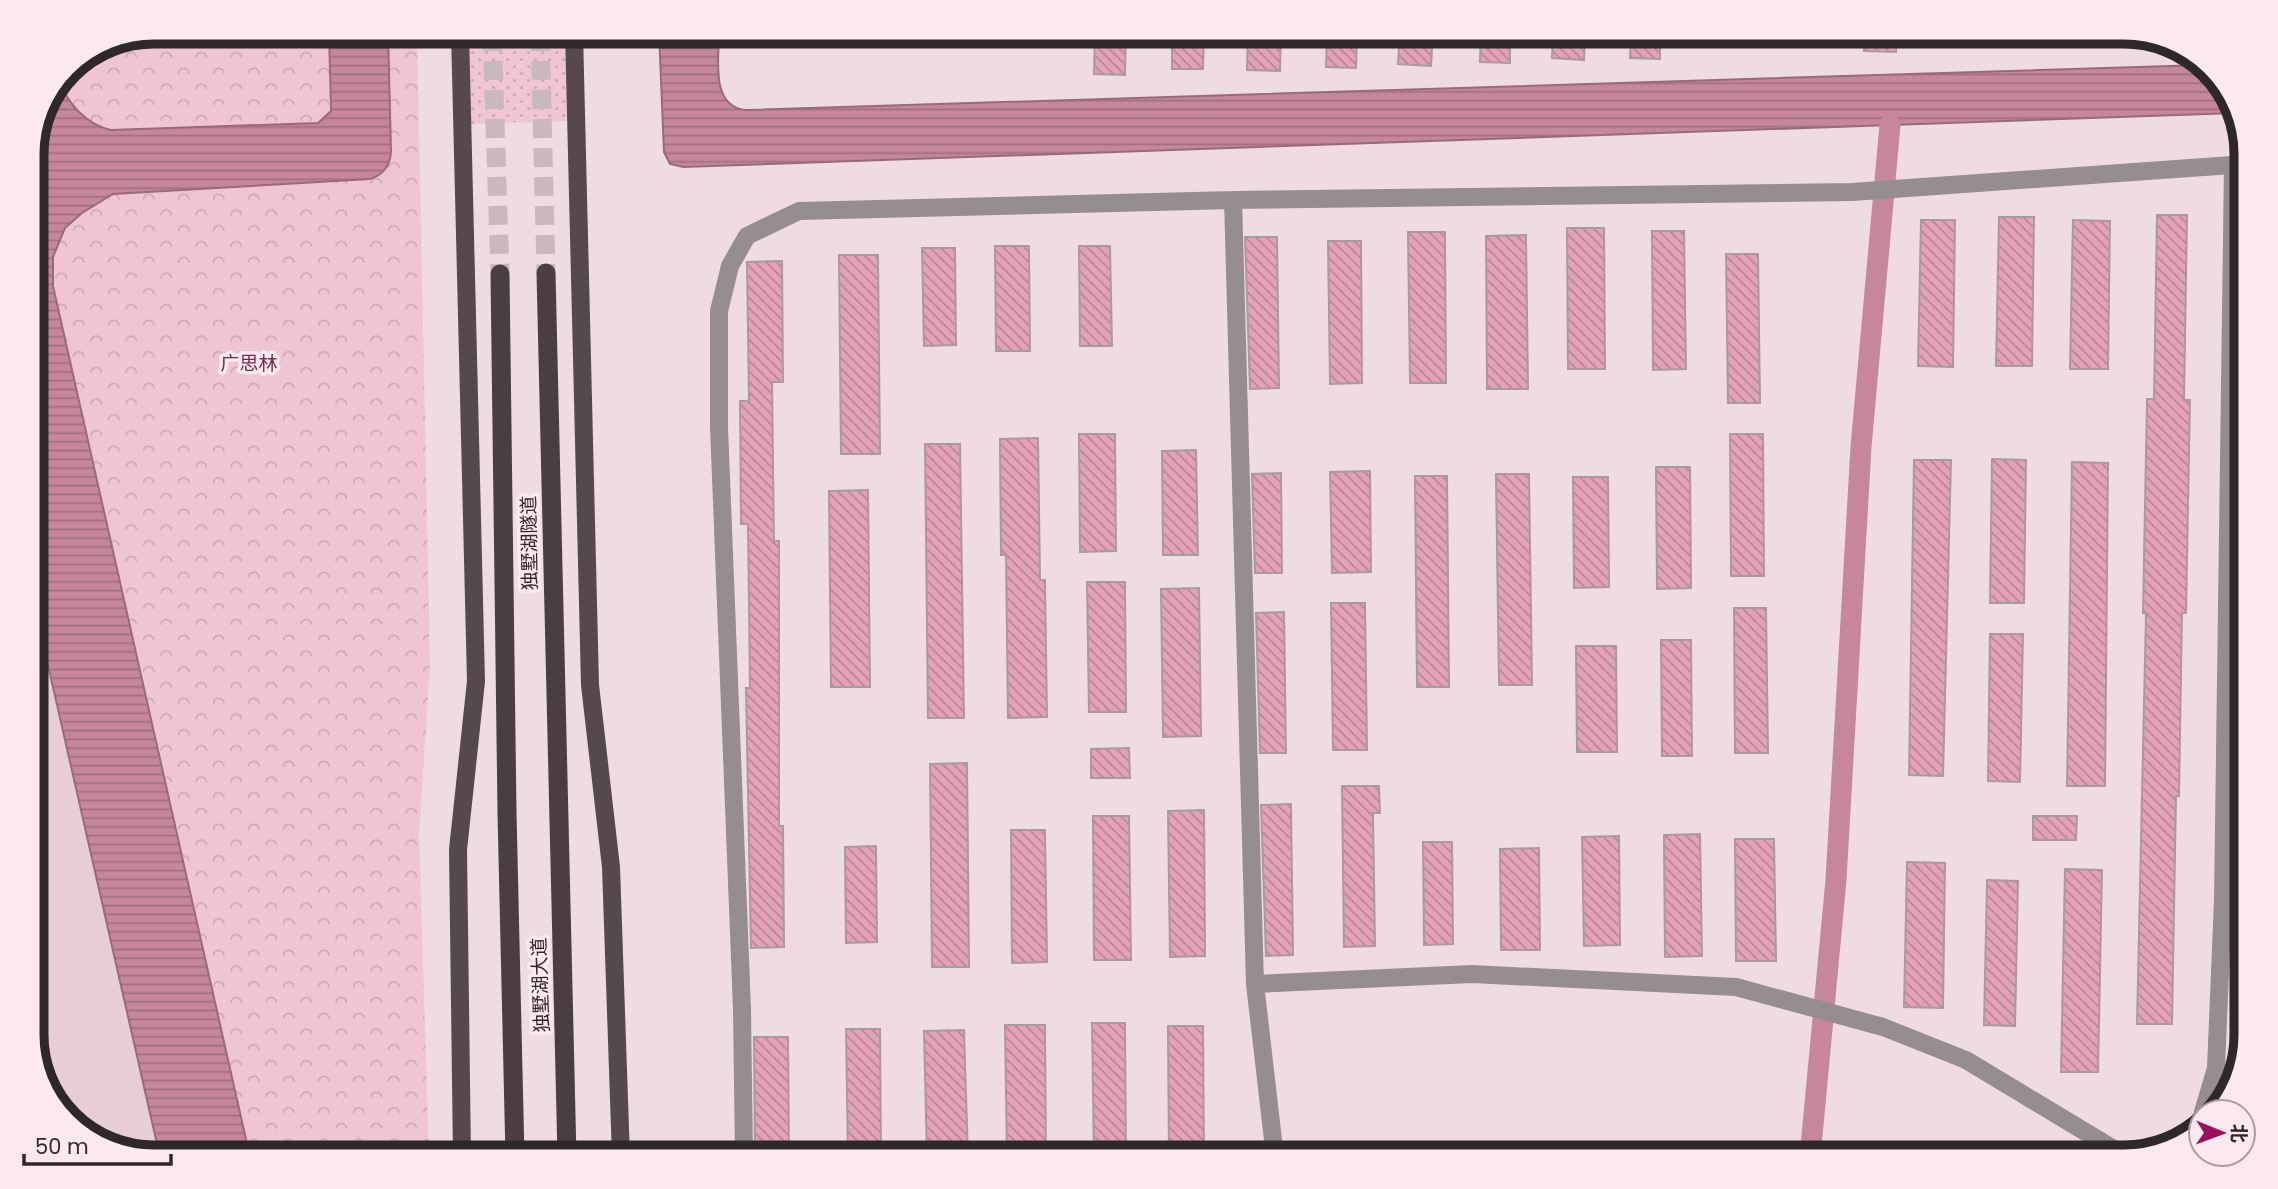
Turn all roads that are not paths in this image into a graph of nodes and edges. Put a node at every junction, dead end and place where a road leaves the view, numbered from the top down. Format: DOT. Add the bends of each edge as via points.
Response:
graph roads {
  1 [pos="460,44"];
  2 [pos="574,44"];
  3 [pos="2234,164"];
  4 [pos="1233,200"];
  5 [pos="500,274"];
  6 [pos="546,274"];
  7 [pos="2234,424"];
  8 [pos="557,812"];
  9 [pos="507,813"];
  10 [pos="1255,984"];
  11 [pos="2207,1098"];
  12 [pos="462,1145"];
  13 [pos="515,1145"];
  14 [pos="567,1145"];
  15 [pos="621,1145"];
  16 [pos="744,1145"];
  17 [pos="1274,1145"];
  18 [pos="2107,1145"];
  1 -- 12 [label="main road" via="476,681 458,850"];
  2 -- 15 [label="main road" via="590,685 611,867"];
  3 -- 4 [label="street" via="1852,192"];
  4 -- 10 [label="street"];
  4 -- 16 [label="street" via="799,211 747,236 730,266 719,312 719,427"];
  5 -- 9 [label="highway, 独墅湖隧道"];
  6 -- 8 [label="highway, 独墅湖隧道"];
  7 -- 11 [label="street" via="2217,1068"];
  8 -- 14 [label="highway, 独墅湖大道"];
  9 -- 13 [label="highway, 独墅湖大道"];
  10 -- 17 [label="street"];
  10 -- 18 [label="street" via="1472,974 1736,988 1883,1027 1966,1060"];
}
